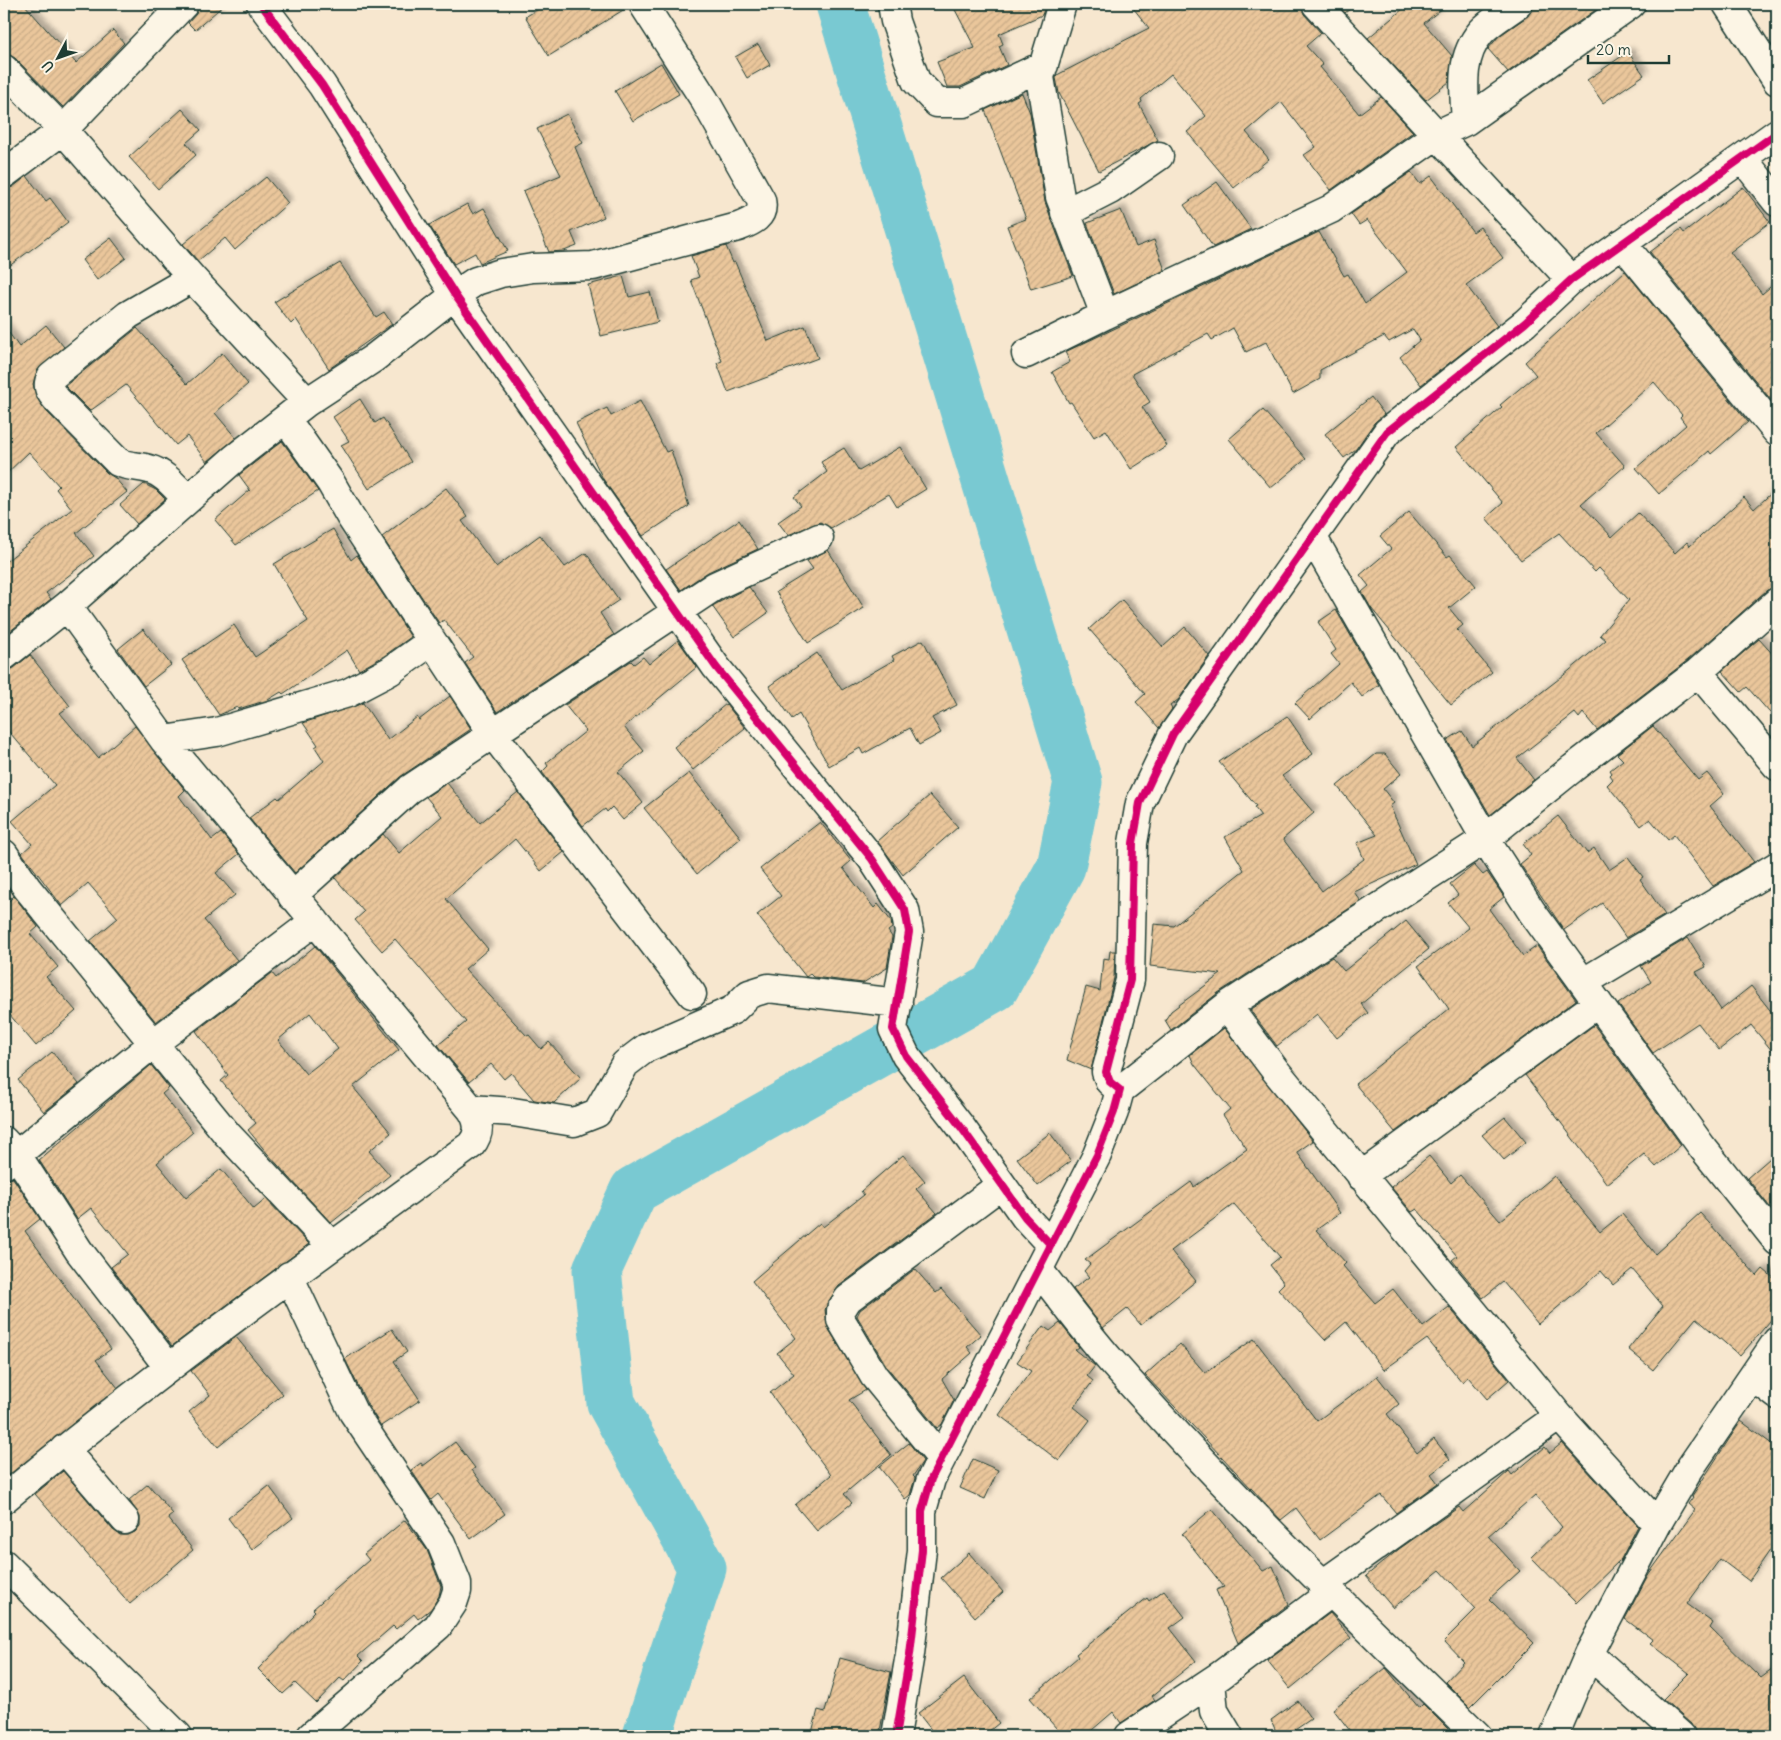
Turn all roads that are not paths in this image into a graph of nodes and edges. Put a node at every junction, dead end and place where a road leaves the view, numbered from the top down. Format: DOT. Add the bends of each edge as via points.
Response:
graph roads {
  1 [pos="184,4"];
  2 [pos="261,4"];
  3 [pos="643,4"];
  4 [pos="892,4"];
  5 [pos="1062,4"];
  6 [pos="1316,4"];
  7 [pos="1518,4"];
  8 [pos="1632,4"];
  9 [pos="1727,4"];
  10 [pos="1044,65"];
  11 [pos="4,69"];
  12 [pos="1777,80"];
  13 [pos="1466,121"];
  14 [pos="63,130"];
  15 [pos="1777,133"];
  16 [pos="1438,134"];
  17 [pos="1159,156"];
  18 [pos="4,174"];
  19 [pos="1759,178"];
  20 [pos="1065,213"];
  21 [pos="1629,252"];
  22 [pos="192,278"];
  23 [pos="1570,280"];
  24 [pos="455,295"];
  25 [pos="1105,315"];
  26 [pos="1026,354"];
  27 [pos="307,402"];
  28 [pos="286,419"];
  29 [pos="1777,432"];
  30 [pos="187,500"];
  31 [pos="819,538"];
  32 [pos="1320,549"];
  33 [pos="1777,602"];
  34 [pos="67,606"];
  35 [pos="676,610"];
  36 [pos="432,641"];
  37 [pos="5,651"];
  38 [pos="1698,672"];
  39 [pos="493,734"];
  40 [pos="164,740"];
  41 [pos="1777,766"];
  42 [pos="1486,839"];
  43 [pos="4,854"];
  44 [pos="1777,866"];
  45 [pos="292,896"];
  46 [pos="315,921"];
  47 [pos="1591,992"];
  48 [pos="692,994"];
  49 [pos="898,1002"];
  50 [pos="1227,1006"];
  51 [pos="154,1044"];
  52 [pos="1116,1087"];
  53 [pos="471,1109"];
  54 [pos="8,1154"];
  55 [pos="1361,1176"];
  56 [pos="1001,1185"];
  57 [pos="1042,1236"];
  58 [pos="1777,1241"];
  59 [pos="332,1246"];
  60 [pos="1038,1269"];
  61 [pos="289,1276"];
  62 [pos="1777,1341"];
  63 [pos="169,1368"];
  64 [pos="1754,1377"];
  65 [pos="1777,1395"];
  66 [pos="1560,1416"];
  67 [pos="64,1449"];
  68 [pos="941,1458"];
  69 [pos="4,1500"];
  70 [pos="125,1520"];
  71 [pos="1657,1524"];
  72 [pos="4,1564"];
  73 [pos="1328,1588"];
  74 [pos="1589,1654"];
  75 [pos="1211,1682"];
  76 [pos="178,1736"];
  77 [pos="311,1736"];
  78 [pos="896,1736"];
  79 [pos="1129,1736"];
  80 [pos="1228,1736"];
  81 [pos="1478,1736"];
  82 [pos="1554,1736"];
  83 [pos="1681,1736"];
  1 -- 14 [label="street"];
  2 -- 24 [label="street" via="322,85"];
  3 -- 24 [label="street" via="704,99 761,200 760,214 755,220 738,227 593,266 533,268 501,273 476,281"];
  4 -- 10 [label="street" via="916,81 937,103 964,103"];
  5 -- 10 [label="street"];
  6 -- 16 [label="street"];
  7 -- 13 [label="street" via="1481,32 1467,55 1463,77"];
  8 -- 13 [label="street"];
  9 -- 12 [label="street"];
  10 -- 20 [label="street" via="1040,77"];
  11 -- 14 [label="street"];
  13 -- 16 [label="street"];
  14 -- 18 [label="street"];
  14 -- 22 [label="street"];
  15 -- 19 [label="street"];
  16 -- 23 [label="street"];
  16 -- 25 [label="street" via="1331,209"];
  17 -- 20 [label="street" via="1110,190"];
  19 -- 21 [label="street"];
  20 -- 25 [label="street"];
  21 -- 23 [label="street"];
  21 -- 29 [label="street"];
  22 -- 27 [label="street"];
  22 -- 30 [label="street" via="128,315 48,382 49,390 57,400 118,462 128,467 151,469"];
  23 -- 32 [label="street" via="1525,323 1387,432"];
  24 -- 27 [label="street" via="374,358"];
  24 -- 35 [label="street"];
  25 -- 26 [label="street"];
  27 -- 28 [label="street"];
  28 -- 30 [label="street"];
  28 -- 36 [label="street"];
  30 -- 34 [label="street"];
  31 -- 35 [label="street" via="715,586"];
  32 -- 42 [label="street"];
  32 -- 52 [label="street" via="1173,734 1140,803 1133,843 1130,980 1106,1072"];
  33 -- 38 [label="street"];
  34 -- 37 [label="street"];
  34 -- 40 [label="street"];
  35 -- 39 [label="street"];
  35 -- 49 [label="street" via="734,691 872,860 905,910 909,932"];
  36 -- 39 [label="street"];
  36 -- 40 [label="street" via="390,671 348,693 217,732"];
  38 -- 41 [label="street"];
  38 -- 42 [label="street"];
  39 -- 45 [label="street" via="410,790"];
  39 -- 48 [label="street"];
  40 -- 45 [label="street"];
  42 -- 47 [label="street" via="1532,912"];
  42 -- 50 [label="street"];
  43 -- 51 [label="street" via="27,888"];
  44 -- 47 [label="street"];
  45 -- 46 [label="street"];
  46 -- 51 [label="street"];
  46 -- 53 [label="street"];
  47 -- 55 [label="street"];
  47 -- 58 [label="street" via="1702,1148"];
  49 -- 53 [label="street" via="768,988 749,994 733,1010 646,1048 625,1064 597,1113 574,1122"];
  49 -- 56 [label="street" via="893,1029 906,1056"];
  50 -- 52 [label="street"];
  50 -- 55 [label="street"];
  51 -- 54 [label="street"];
  51 -- 59 [label="street" via="227,1134"];
  52 -- 57 [label="street" via="1114,1112 1097,1155"];
  53 -- 59 [label="street" via="478,1131 471,1145"];
  54 -- 63 [label="street"];
  55 -- 66 [label="street"];
  56 -- 57 [label="street"];
  56 -- 68 [label="street" via="848,1299 840,1310 841,1320 874,1376"];
  57 -- 60 [label="street"];
  59 -- 61 [label="street"];
  60 -- 68 [label="street"];
  60 -- 73 [label="street" via="1110,1360 1200,1458"];
  61 -- 63 [label="street"];
  61 -- 77 [label="street" via="353,1412 442,1543 457,1583 453,1604 438,1626"];
  62 -- 64 [label="street"];
  63 -- 67 [label="street"];
  64 -- 65 [label="street"];
  64 -- 71 [label="street" via="1690,1468"];
  66 -- 71 [label="street"];
  66 -- 73 [label="street"];
  67 -- 69 [label="street"];
  67 -- 70 [label="street"];
  68 -- 78 [label="street" via="922,1511 922,1550 910,1654"];
  71 -- 74 [label="street"];
  72 -- 76 [label="street"];
  73 -- 75 [label="street"];
  73 -- 81 [label="street"];
  74 -- 82 [label="street"];
  74 -- 83 [label="street"];
  75 -- 79 [label="street"];
  75 -- 80 [label="street" via="1214,1711"];
}
